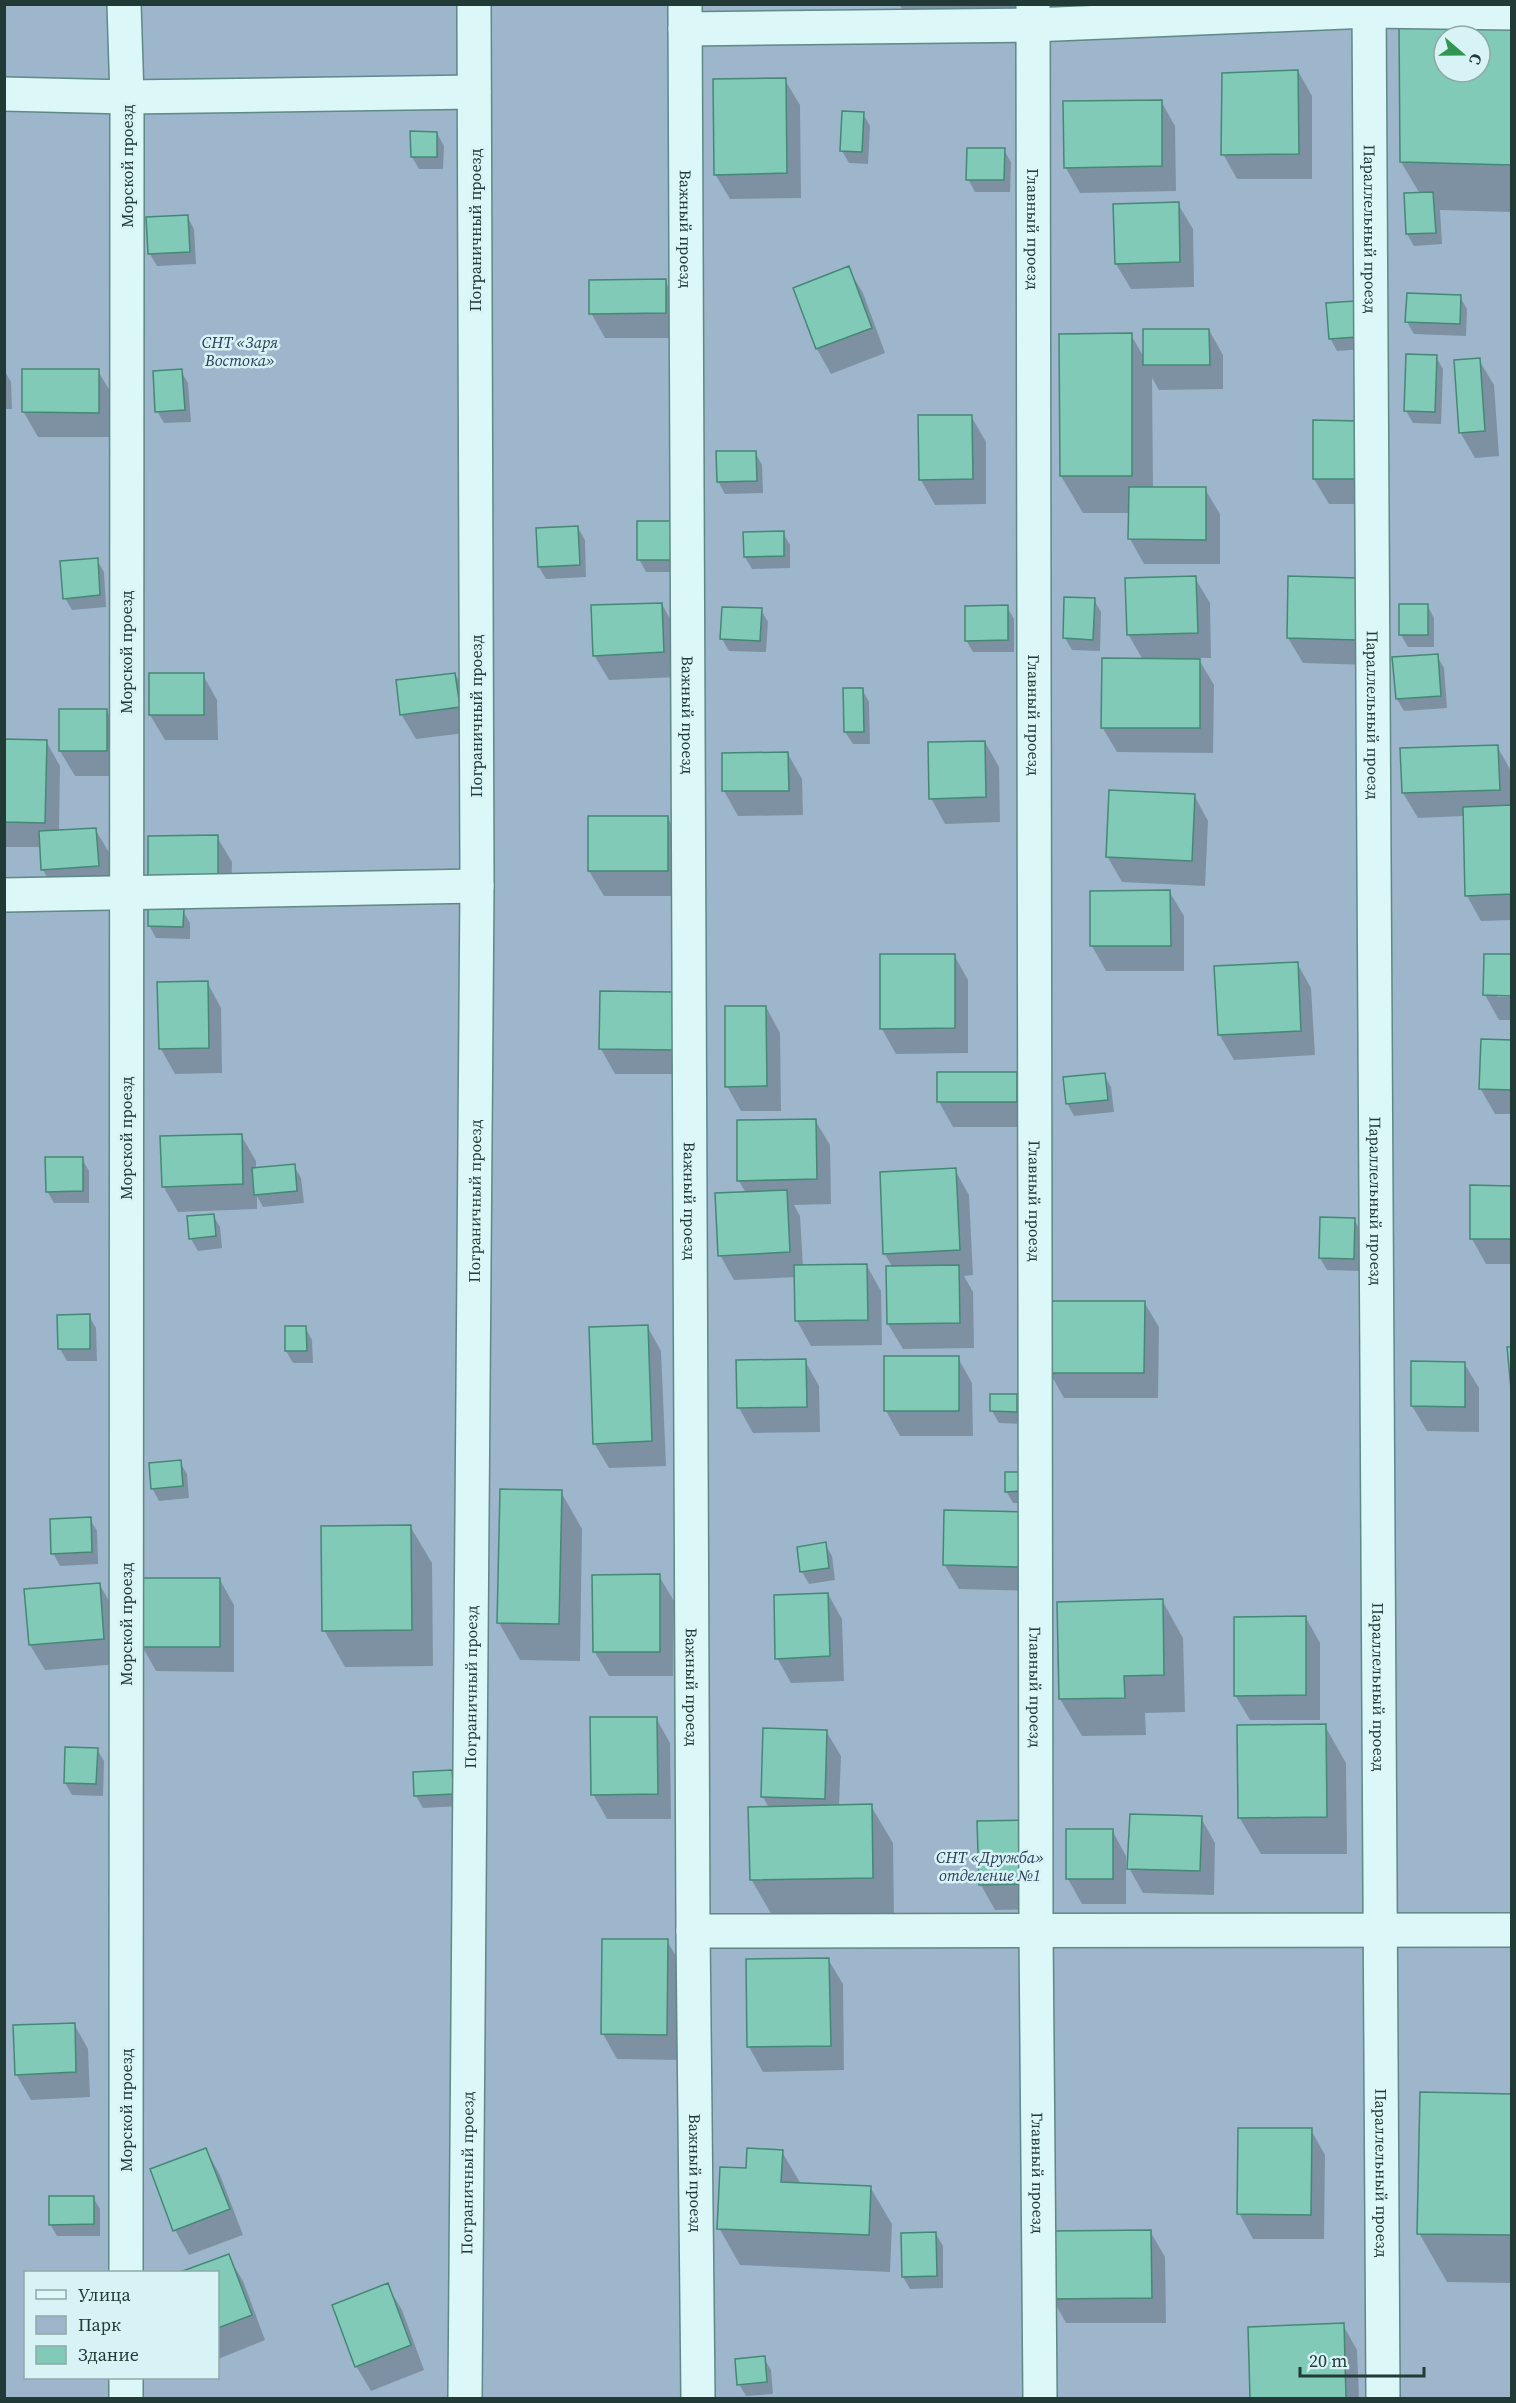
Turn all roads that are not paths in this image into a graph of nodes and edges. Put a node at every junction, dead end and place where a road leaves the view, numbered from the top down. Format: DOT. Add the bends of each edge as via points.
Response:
graph roads {
  1 [pos="124,4"];
  2 [pos="474,4"];
  3 [pos="1369,8"];
  4 [pos="1512,13"];
  5 [pos="1033,15"];
  6 [pos="685,17"];
  7 [pos="474,92"];
  8 [pos="4,94"];
  9 [pos="127,97"];
  10 [pos="477,886"];
  11 [pos="126,894"];
  12 [pos="4,895"];
  13 [pos="693,1930"];
  14 [pos="1036,1930"];
  15 [pos="1380,1930"];
  16 [pos="1512,1930"];
  17 [pos="126,2271"];
  18 [pos="126,2379"];
  19 [pos="126,2398"];
  20 [pos="465,2398"];
  21 [pos="698,2398"];
  22 [pos="1040,2398"];
  23 [pos="1383,2398"];
  1 -- 9 [label="lane, Морской проезд"];
  2 -- 7 [label="lane, Пограничный проезд"];
  3 -- 4 [label="lane"];
  3 -- 5 [label="lane"];
  3 -- 15 [label="lane, Параллельный проезд"];
  5 -- 6 [label="lane"];
  5 -- 14 [label="lane, Главный проезд"];
  6 -- 13 [label="lane, Важный проезд"];
  7 -- 9 [label="lane"];
  7 -- 10 [label="lane, Пограничный проезд"];
  8 -- 9 [label="lane"];
  9 -- 11 [label="lane, Морской проезд"];
  10 -- 11 [label="lane"];
  10 -- 20 [label="lane, Пограничный проезд"];
  11 -- 12 [label="lane"];
  11 -- 17 [label="lane, Морской проезд"];
  13 -- 14 [label="lane"];
  13 -- 21 [label="lane, Важный проезд"];
  14 -- 15 [label="lane"];
  14 -- 22 [label="lane, Главный проезд"];
  15 -- 16 [label="lane"];
  15 -- 23 [label="lane, Параллельный проезд"];
  18 -- 19 [label="lane"];
}
